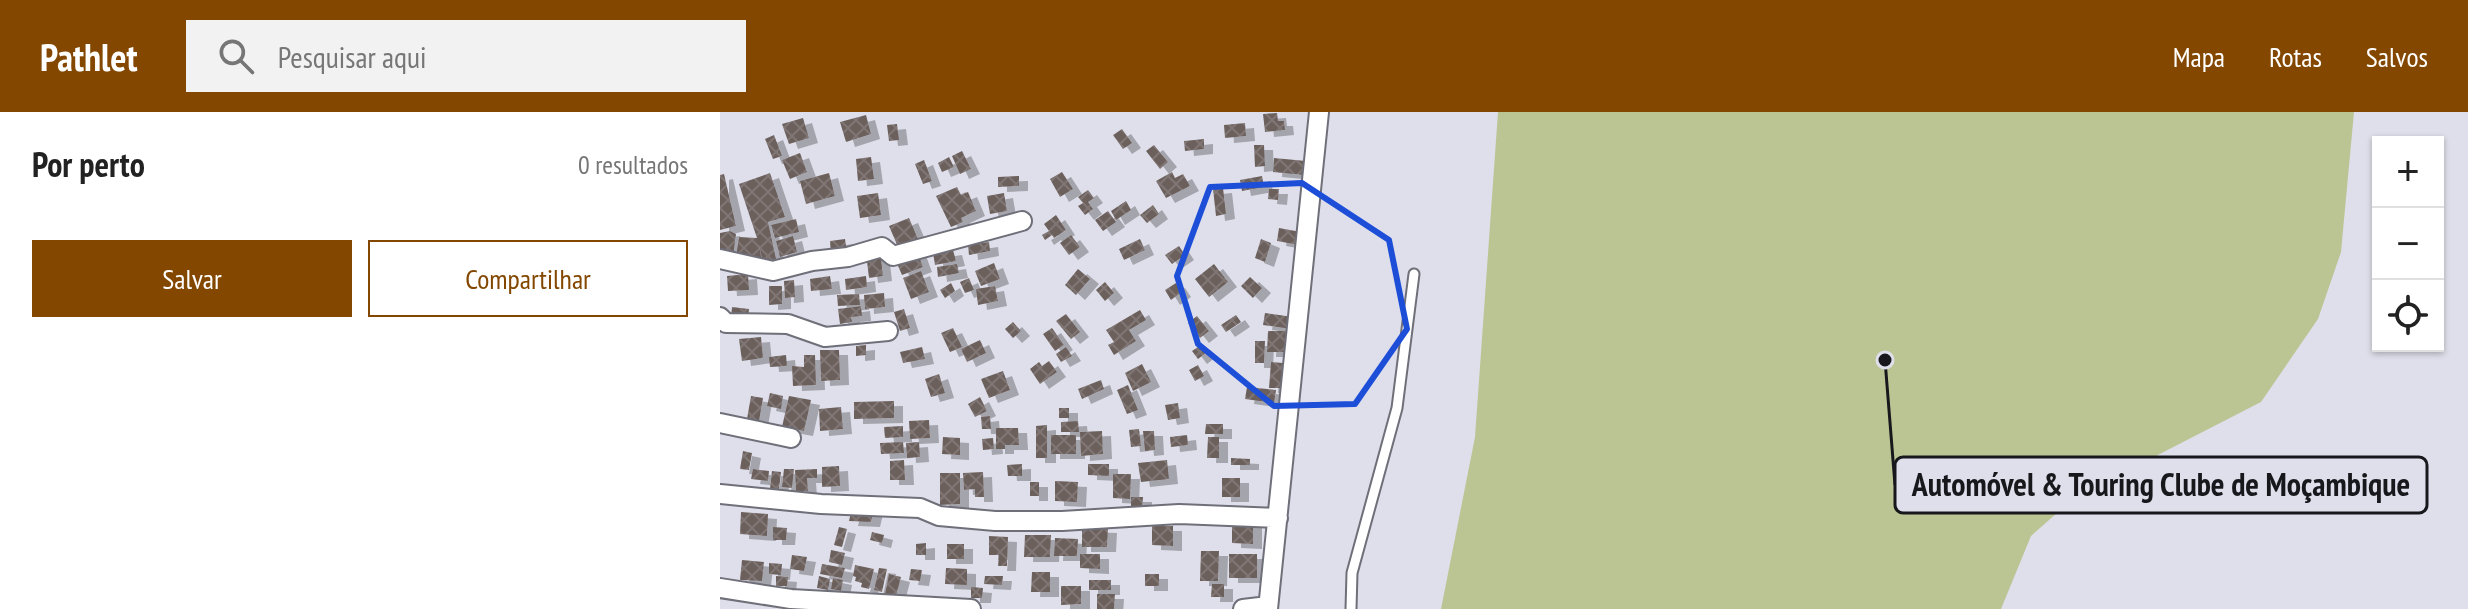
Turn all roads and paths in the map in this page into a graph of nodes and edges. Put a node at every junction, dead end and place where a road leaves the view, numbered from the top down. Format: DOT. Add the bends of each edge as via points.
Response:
graph roads {
  1 [pos="1319,112"];
  2 [pos="1022,221"];
  3 [pos="720,259"];
  4 [pos="1414,274"];
  5 [pos="720,317"];
  6 [pos="888,331"];
  7 [pos="720,423"];
  8 [pos="791,438"];
  9 [pos="720,494"];
  10 [pos="1278,518"];
  11 [pos="720,588"];
  12 [pos="1268,608"];
  13 [pos="971,609"];
  14 [pos="1243,609"];
  15 [pos="1351,609"];
  1 -- 10 [label="street"];
  2 -- 3 [label="street" via="893,256 882,247 773,271"];
  4 -- 15 [label="lane" via="1397,408 1352,573"];
  5 -- 6 [label="street" via="726,323 788,324 825,337"];
  7 -- 8 [label="street"];
  9 -- 10 [label="street" via="920,508 939,516 995,521 1179,514"];
  10 -- 12 [label="street"];
  11 -- 13 [label="street" via="791,599"];
  12 -- 14 [label="street"];
}
